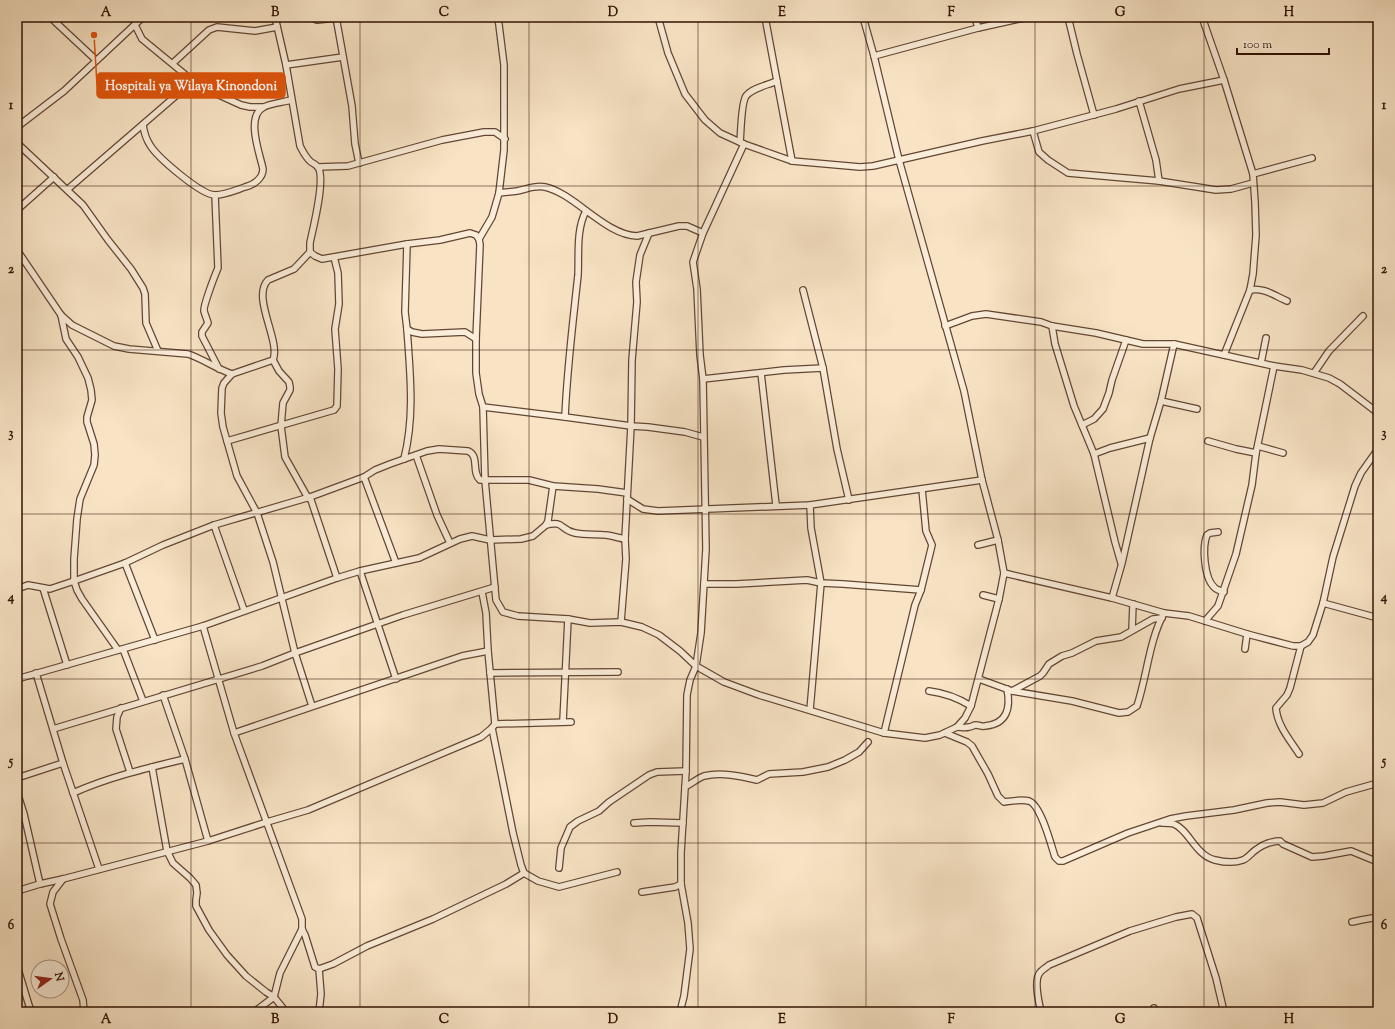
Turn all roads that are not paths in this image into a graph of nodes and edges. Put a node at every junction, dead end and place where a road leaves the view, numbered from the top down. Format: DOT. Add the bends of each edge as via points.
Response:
graph roads {
  1 [pos="50,17"];
  2 [pos="143,17"];
  3 [pos="275,17"];
  4 [pos="310,17"];
  5 [pos="498,17"];
  6 [pos="658,17"];
  7 [pos="765,17"];
  8 [pos="863,17"];
  9 [pos="975,17"];
  10 [pos="1028,17"];
  11 [pos="1068,17"];
  12 [pos="1202,17"];
  13 [pos="336,18"];
  14 [pos="135,26"];
  15 [pos="277,27"];
  16 [pos="978,28"];
  17 [pos="874,56"];
  18 [pos="343,58"];
  19 [pos="96,60"];
  20 [pos="173,63"];
  21 [pos="286,66"];
  22 [pos="1224,80"];
  23 [pos="193,81"];
  24 [pos="777,81"];
  25 [pos="291,100"];
  26 [pos="1139,101"];
  27 [pos="263,107"];
  28 [pos="1094,115"];
  29 [pos="143,125"];
  30 [pos="17,127"];
  31 [pos="1033,131"];
  32 [pos="505,139"];
  33 [pos="17,143"];
  34 [pos="742,143"];
  35 [pos="1312,158"];
  36 [pos="899,160"];
  37 [pos="792,161"];
  38 [pos="358,163"];
  39 [pos="318,166"];
  40 [pos="1253,174"];
  41 [pos="54,177"];
  42 [pos="1159,181"];
  43 [pos="1253,183"];
  44 [pos="68,189"];
  45 [pos="499,193"];
  46 [pos="215,195"];
  47 [pos="17,210"];
  48 [pos="586,212"];
  49 [pos="649,233"];
  50 [pos="703,233"];
  51 [pos="479,240"];
  52 [pos="407,244"];
  53 [pos="17,250"];
  54 [pos="310,252"];
  55 [pos="334,257"];
  56 [pos="803,290"];
  57 [pos="1250,290"];
  58 [pos="1287,301"];
  59 [pos="61,315"];
  60 [pos="1363,316"];
  61 [pos="945,326"];
  62 [pos="1052,326"];
  63 [pos="407,328"];
  64 [pos="476,338"];
  65 [pos="1266,338"];
  66 [pos="1126,340"];
  67 [pos="1174,344"];
  68 [pos="158,351"];
  69 [pos="1224,355"];
  70 [pos="273,360"];
  71 [pos="1261,363"];
  72 [pos="1274,366"];
  73 [pos="823,368"];
  74 [pos="219,370"];
  75 [pos="761,373"];
  76 [pos="1314,373"];
  77 [pos="232,374"];
  78 [pos="703,379"];
  79 [pos="1161,401"];
  80 [pos="483,407"];
  81 [pos="1197,410"];
  82 [pos="1378,414"];
  83 [pos="565,417"];
  84 [pos="1082,425"];
  85 [pos="281,426"];
  86 [pos="631,426"];
  87 [pos="703,437"];
  88 [pos="1150,438"];
  89 [pos="227,441"];
  90 [pos="1208,441"];
  91 [pos="1258,446"];
  92 [pos="1378,449"];
  93 [pos="1256,453"];
  94 [pos="1283,453"];
  95 [pos="1094,454"];
  96 [pos="416,455"];
  97 [pos="404,459"];
  98 [pos="364,477"];
  99 [pos="486,480"];
  100 [pos="982,480"];
  101 [pos="553,486"];
  102 [pos="922,489"];
  103 [pos="627,496"];
  104 [pos="309,498"];
  105 [pos="849,500"];
  106 [pos="776,505"];
  107 [pos="810,505"];
  108 [pos="706,510"];
  109 [pos="257,512"];
  110 [pos="214,525"];
  111 [pos="546,525"];
  112 [pos="1218,532"];
  113 [pos="625,539"];
  114 [pos="490,540"];
  115 [pos="998,540"];
  116 [pos="450,542"];
  117 [pos="978,545"];
  118 [pos="125,563"];
  119 [pos="396,563"];
  120 [pos="1122,563"];
  121 [pos="360,571"];
  122 [pos="1004,572"];
  123 [pos="337,578"];
  124 [pos="74,581"];
  125 [pos="704,584"];
  126 [pos="821,584"];
  127 [pos="495,587"];
  128 [pos="43,588"];
  129 [pos="17,589"];
  130 [pos="921,590"];
  131 [pos="482,592"];
  132 [pos="1224,592"];
  133 [pos="983,595"];
  134 [pos="282,597"];
  135 [pos="1112,598"];
  136 [pos="999,599"];
  137 [pos="1323,603"];
  138 [pos="1133,604"];
  139 [pos="244,610"];
  140 [pos="1163,615"];
  141 [pos="1378,618"];
  142 [pos="568,619"];
  143 [pos="1205,621"];
  144 [pos="621,622"];
  145 [pos="379,623"];
  146 [pos="203,626"];
  147 [pos="1132,630"];
  148 [pos="1247,634"];
  149 [pos="155,640"];
  150 [pos="1301,646"];
  151 [pos="1245,649"];
  152 [pos="120,650"];
  153 [pos="488,651"];
  154 [pos="294,653"];
  155 [pos="67,665"];
  156 [pos="696,666"];
  157 [pos="566,672"];
  158 [pos="618,672"];
  159 [pos="36,673"];
  160 [pos="490,673"];
  161 [pos="17,679"];
  162 [pos="219,679"];
  163 [pos="396,679"];
  164 [pos="979,679"];
  165 [pos="1009,690"];
  166 [pos="929,691"];
  167 [pos="163,695"];
  168 [pos="143,701"];
  169 [pos="312,706"];
  170 [pos="971,706"];
  171 [pos="121,708"];
  172 [pos="810,710"];
  173 [pos="563,721"];
  174 [pos="571,722"];
  175 [pos="493,726"];
  176 [pos="957,727"];
  177 [pos="53,728"];
  178 [pos="234,733"];
  179 [pos="884,733"];
  180 [pos="945,733"];
  181 [pos="868,742"];
  182 [pos="1298,754"];
  183 [pos="185,759"];
  184 [pos="62,763"];
  185 [pos="152,767"];
  186 [pos="686,771"];
  187 [pos="130,772"];
  188 [pos="17,778"];
  189 [pos="1378,783"];
  190 [pos="685,787"];
  191 [pos="17,792"];
  192 [pos="73,793"];
  193 [pos="267,822"];
  194 [pos="1158,822"];
  195 [pos="634,823"];
  196 [pos="682,823"];
  197 [pos="208,841"];
  198 [pos="167,851"];
  199 [pos="1378,862"];
  200 [pos="559,868"];
  201 [pos="99,869"];
  202 [pos="617,872"];
  203 [pos="524,873"];
  204 [pos="63,879"];
  205 [pos="40,884"];
  206 [pos="681,884"];
  207 [pos="17,891"];
  208 [pos="642,892"];
  209 [pos="1378,918"];
  210 [pos="1352,922"];
  211 [pos="302,929"];
  212 [pos="17,966"];
  213 [pos="319,969"];
  214 [pos="274,997"];
  215 [pos="31,1012"];
  216 [pos="84,1012"];
  217 [pos="254,1012"];
  218 [pos="286,1012"];
  219 [pos="319,1012"];
  220 [pos="680,1012"];
  221 [pos="1040,1012"];
  222 [pos="1224,1012"];
  1 -- 19 [label="street"];
  2 -- 14 [label="street"];
  3 -- 15 [label="street"];
  4 -- 13 [label="street" via="317,20"];
  5 -- 32 [label="street" via="504,65"];
  6 -- 34 [label="street" via="668,53 685,94 705,120 720,133"];
  7 -- 24 [label="street"];
  8 -- 17 [label="street"];
  9 -- 16 [label="street"];
  10 -- 16 [label="street"];
  11 -- 28 [label="street"];
  12 -- 22 [label="street"];
  13 -- 18 [label="street"];
  14 -- 19 [label="street"];
  14 -- 20 [label="street" via="142,39"];
  15 -- 20 [label="street" via="255,31 217,27 209,30"];
  15 -- 21 [label="street"];
  16 -- 17 [label="street"];
  17 -- 36 [label="street"];
  18 -- 21 [label="street"];
  18 -- 38 [label="street" via="352,106"];
  19 -- 30 [label="street" via="64,91"];
  20 -- 23 [label="street"];
  21 -- 25 [label="street"];
  22 -- 26 [label="street" via="1178,89"];
  22 -- 40 [label="street"];
  23 -- 27 [label="street" via="241,105"];
  23 -- 29 [label="street"];
  24 -- 34 [label="street" via="746,96"];
  24 -- 37 [label="street"];
  25 -- 27 [label="street"];
  25 -- 39 [label="street" via="300,146 309,161"];
  26 -- 28 [label="street"];
  26 -- 42 [label="street" via="1156,160"];
  27 -- 46 [label="street" via="256,116 254,128 263,174 250,186"];
  28 -- 31 [label="street"];
  29 -- 44 [label="street"];
  29 -- 46 [label="street" via="146,138 153,150 190,182"];
  31 -- 36 [label="street"];
  31 -- 42 [label="street" via="1039,152 1068,173"];
  32 -- 38 [label="street" via="495,132 484,132 442,140"];
  32 -- 45 [label="street"];
  33 -- 41 [label="street"];
  34 -- 37 [label="street"];
  34 -- 50 [label="street"];
  35 -- 40 [label="street"];
  36 -- 37 [label="street" via="860,167"];
  36 -- 61 [label="street"];
  38 -- 39 [label="street" via="348,166"];
  39 -- 54 [label="street" via="321,183"];
  40 -- 43 [label="street"];
  41 -- 44 [label="street"];
  41 -- 47 [label="street"];
  42 -- 43 [label="street" via="1216,190"];
  43 -- 57 [label="street" via="1256,236"];
  44 -- 68 [label="street" via="83,205 143,288 146,322"];
  45 -- 48 [label="street" via="538,186 546,187"];
  45 -- 51 [label="street" via="492,217"];
  46 -- 74 [label="street" via="218,268 204,308 208,323 202,336"];
  48 -- 49 [label="street" via="630,236"];
  48 -- 83 [label="street" via="580,234"];
  49 -- 50 [label="street" via="687,226"];
  49 -- 86 [label="street" via="640,255 636,282"];
  50 -- 78 [label="street" via="693,262"];
  51 -- 52 [label="street" via="476,235 470,233"];
  51 -- 64 [label="street"];
  52 -- 55 [label="street"];
  52 -- 63 [label="street"];
  53 -- 59 [label="street"];
  54 -- 55 [label="street" via="322,258"];
  54 -- 70 [label="street" via="294,269 264,284 265,311 275,356"];
  55 -- 85 [label="street" via="339,295 335,329 338,406 334,410"];
  56 -- 73 [label="street"];
  57 -- 58 [label="street" via="1262,289"];
  57 -- 69 [label="street"];
  59 -- 68 [label="street" via="72,325 114,346"];
  59 -- 124 [label="street" via="66,339 78,357 92,390 87,422 95,456 80,500"];
  60 -- 76 [label="street" via="1329,351"];
  61 -- 62 [label="street" via="972,316 986,314"];
  61 -- 100 [label="street" via="964,391"];
  62 -- 66 [label="street"];
  62 -- 84 [label="street" via="1055,344"];
  63 -- 64 [label="street" via="422,334 465,332"];
  63 -- 97 [label="street" via="411,402"];
  64 -- 80 [label="street" via="476,373"];
  65 -- 71 [label="street"];
  66 -- 67 [label="street" via="1143,344"];
  66 -- 84 [label="street" via="1102,410 1094,419"];
  67 -- 69 [label="street"];
  67 -- 79 [label="street"];
  68 -- 74 [label="street" via="195,356"];
  69 -- 71 [label="street"];
  70 -- 77 [label="street"];
  70 -- 85 [label="street" via="290,387 283,403"];
  71 -- 72 [label="street"];
  72 -- 76 [label="street"];
  72 -- 91 [label="street"];
  73 -- 75 [label="street"];
  73 -- 105 [label="street" via="835,441"];
  74 -- 77 [label="street"];
  75 -- 78 [label="street"];
  75 -- 106 [label="street"];
  76 -- 82 [label="street" via="1340,384"];
  77 -- 89 [label="street" via="224,383 221,398 221,413"];
  78 -- 87 [label="street"];
  79 -- 81 [label="street"];
  79 -- 88 [label="street"];
  80 -- 83 [label="street"];
  80 -- 99 [label="street"];
  83 -- 86 [label="street"];
  84 -- 95 [label="street"];
  85 -- 89 [label="street"];
  85 -- 104 [label="street" via="285,457"];
  86 -- 87 [label="street" via="685,432"];
  86 -- 103 [label="street"];
  87 -- 108 [label="street"];
  88 -- 95 [label="street"];
  88 -- 120 [label="street"];
  89 -- 109 [label="street" via="237,476"];
  90 -- 93 [label="street"];
  91 -- 93 [label="street"];
  91 -- 94 [label="street"];
  92 -- 137 [label="street" via="1355,486 1333,557"];
  93 -- 132 [label="street" via="1252,485"];
  95 -- 120 [label="street"];
  96 -- 97 [label="street"];
  96 -- 99 [label="street" via="439,449 468,451 474,455 476,475 480,480"];
  96 -- 116 [label="street"];
  97 -- 98 [label="street"];
  98 -- 104 [label="street"];
  98 -- 119 [label="street"];
  99 -- 101 [label="street" via="529,480"];
  99 -- 114 [label="street"];
  100 -- 102 [label="street"];
  100 -- 115 [label="street"];
  101 -- 103 [label="street" via="598,489"];
  101 -- 111 [label="street"];
  102 -- 105 [label="street"];
  102 -- 130 [label="street" via="926,531 932,545"];
  103 -- 108 [label="street" via="649,511"];
  103 -- 113 [label="street"];
  104 -- 109 [label="street"];
  104 -- 123 [label="street"];
  105 -- 107 [label="street"];
  106 -- 107 [label="street"];
  106 -- 108 [label="street"];
  107 -- 126 [label="street" via="811,528"];
  108 -- 125 [label="street"];
  109 -- 110 [label="street"];
  109 -- 134 [label="street"];
  110 -- 118 [label="street"];
  110 -- 139 [label="street"];
  111 -- 113 [label="street" via="557,523 574,533"];
  111 -- 114 [label="street" via="533,536"];
  112 -- 132 [label="street" via="1207,535 1204,549 1205,565 1211,583"];
  113 -- 144 [label="street"];
  114 -- 116 [label="street" via="472,536"];
  114 -- 127 [label="street"];
  115 -- 117 [label="street"];
  115 -- 122 [label="street"];
  116 -- 119 [label="street" via="419,558"];
  118 -- 124 [label="street"];
  118 -- 149 [label="street"];
  119 -- 121 [label="street"];
  120 -- 135 [label="street"];
  121 -- 123 [label="street"];
  121 -- 145 [label="street"];
  122 -- 135 [label="street"];
  122 -- 136 [label="street"];
  123 -- 134 [label="street"];
  124 -- 128 [label="street"];
  124 -- 152 [label="street" via="82,599"];
  125 -- 126 [label="street" via="807,580"];
  125 -- 156 [label="street"];
  126 -- 130 [label="street"];
  126 -- 172 [label="street"];
  127 -- 131 [label="street"];
  127 -- 142 [label="street" via="496,600 503,612 518,616"];
  128 -- 129 [label="street" via="28,585"];
  128 -- 155 [label="street"];
  130 -- 179 [label="street" via="915,605"];
  131 -- 145 [label="street"];
  131 -- 153 [label="street" via="487,619"];
  132 -- 143 [label="street" via="1218,606"];
  133 -- 136 [label="street"];
  134 -- 139 [label="street"];
  134 -- 154 [label="street"];
  135 -- 138 [label="street"];
  136 -- 164 [label="street"];
  137 -- 141 [label="street"];
  137 -- 150 [label="street" via="1313,635"];
  138 -- 140 [label="street"];
  138 -- 147 [label="street"];
  139 -- 146 [label="street"];
  140 -- 143 [label="street" via="1189,616"];
  140 -- 147 [label="street"];
  140 -- 165 [label="street" via="1137,706 1128,712 1119,713 1072,701"];
  142 -- 144 [label="street" via="590,623"];
  142 -- 157 [label="street"];
  143 -- 148 [label="street"];
  144 -- 156 [label="street" via="642,627 659,635"];
  145 -- 154 [label="street"];
  145 -- 163 [label="street"];
  146 -- 149 [label="street"];
  146 -- 162 [label="street"];
  147 -- 165 [label="street" via="1122,637 1096,641 1062,656 1049,664 1040,676"];
  148 -- 150 [label="street"];
  148 -- 151 [label="street"];
  149 -- 152 [label="street"];
  150 -- 182 [label="street" via="1290,688 1276,708 1282,727"];
  152 -- 155 [label="street"];
  152 -- 168 [label="street"];
  153 -- 160 [label="street"];
  153 -- 163 [label="street" via="462,656"];
  154 -- 162 [label="street"];
  154 -- 169 [label="street"];
  155 -- 159 [label="street"];
  156 -- 172 [label="street" via="724,682"];
  156 -- 186 [label="street" via="687,695"];
  157 -- 158 [label="street"];
  157 -- 160 [label="street"];
  157 -- 173 [label="street"];
  159 -- 161 [label="street"];
  159 -- 177 [label="street"];
  160 -- 175 [label="street"];
  162 -- 167 [label="street"];
  162 -- 178 [label="street"];
  163 -- 169 [label="street"];
  164 -- 165 [label="street"];
  164 -- 170 [label="street"];
  165 -- 176 [label="street" via="1008,710 1000,720 990,726"];
  166 -- 170 [label="street" via="950,695"];
  167 -- 168 [label="street"];
  167 -- 183 [label="street"];
  168 -- 171 [label="street"];
  169 -- 178 [label="street"];
  170 -- 176 [label="street"];
  171 -- 177 [label="street"];
  171 -- 187 [label="street" via="116,729"];
  172 -- 179 [label="street"];
  173 -- 174 [label="street"];
  173 -- 175 [label="street"];
  175 -- 193 [label="street" via="481,737 364,787 308,810"];
  175 -- 203 [label="street" via="515,844"];
  176 -- 180 [label="street"];
  177 -- 184 [label="street"];
  178 -- 193 [label="street"];
  179 -- 180 [label="street" via="925,738"];
  180 -- 194 [label="street" via="972,746 998,796 1004,802 1017,800 1034,804 1058,861"];
  181 -- 190 [label="street" via="860,752 846,760 817,769 769,774 757,780 728,775 704,776"];
  183 -- 185 [label="street"];
  183 -- 197 [label="street"];
  184 -- 188 [label="street"];
  184 -- 192 [label="street"];
  185 -- 187 [label="street"];
  185 -- 198 [label="street"];
  186 -- 190 [label="street"];
  186 -- 200 [label="street" via="657,772 649,775 599,811 570,827 560,848"];
  187 -- 192 [label="street"];
  189 -- 194 [label="street" via="1346,792 1323,803 1267,803"];
  190 -- 196 [label="street"];
  191 -- 205 [label="street"];
  192 -- 201 [label="street"];
  193 -- 197 [label="street"];
  193 -- 211 [label="street" via="298,905"];
  194 -- 199 [label="street" via="1174,824 1182,829 1200,851 1213,860 1242,861 1258,848 1280,841 1312,857 1351,851"];
  195 -- 196 [label="street"];
  196 -- 206 [label="street"];
  197 -- 198 [label="street"];
  198 -- 201 [label="street"];
  198 -- 214 [label="street" via="173,863 196,885 196,906 227,955 246,976"];
  201 -- 204 [label="street"];
  202 -- 203 [label="street" via="558,887 538,881"];
  203 -- 213 [label="street" via="433,919"];
  204 -- 205 [label="street"];
  204 -- 216 [label="street" via="53,892 50,904 83,1000"];
  205 -- 207 [label="street"];
  206 -- 208 [label="street"];
  206 -- 220 [label="street" via="690,949"];
  209 -- 210 [label="street"];
  211 -- 213 [label="street" via="315,968"];
  211 -- 214 [label="street" via="280,973"];
  212 -- 215 [label="street"];
  213 -- 219 [label="street"];
  214 -- 217 [label="street"];
  214 -- 218 [label="street"];
  221 -- 222 [label="street" via="1038,976 1049,965 1130,931 1192,914 1197,918 1210,957"];
}
